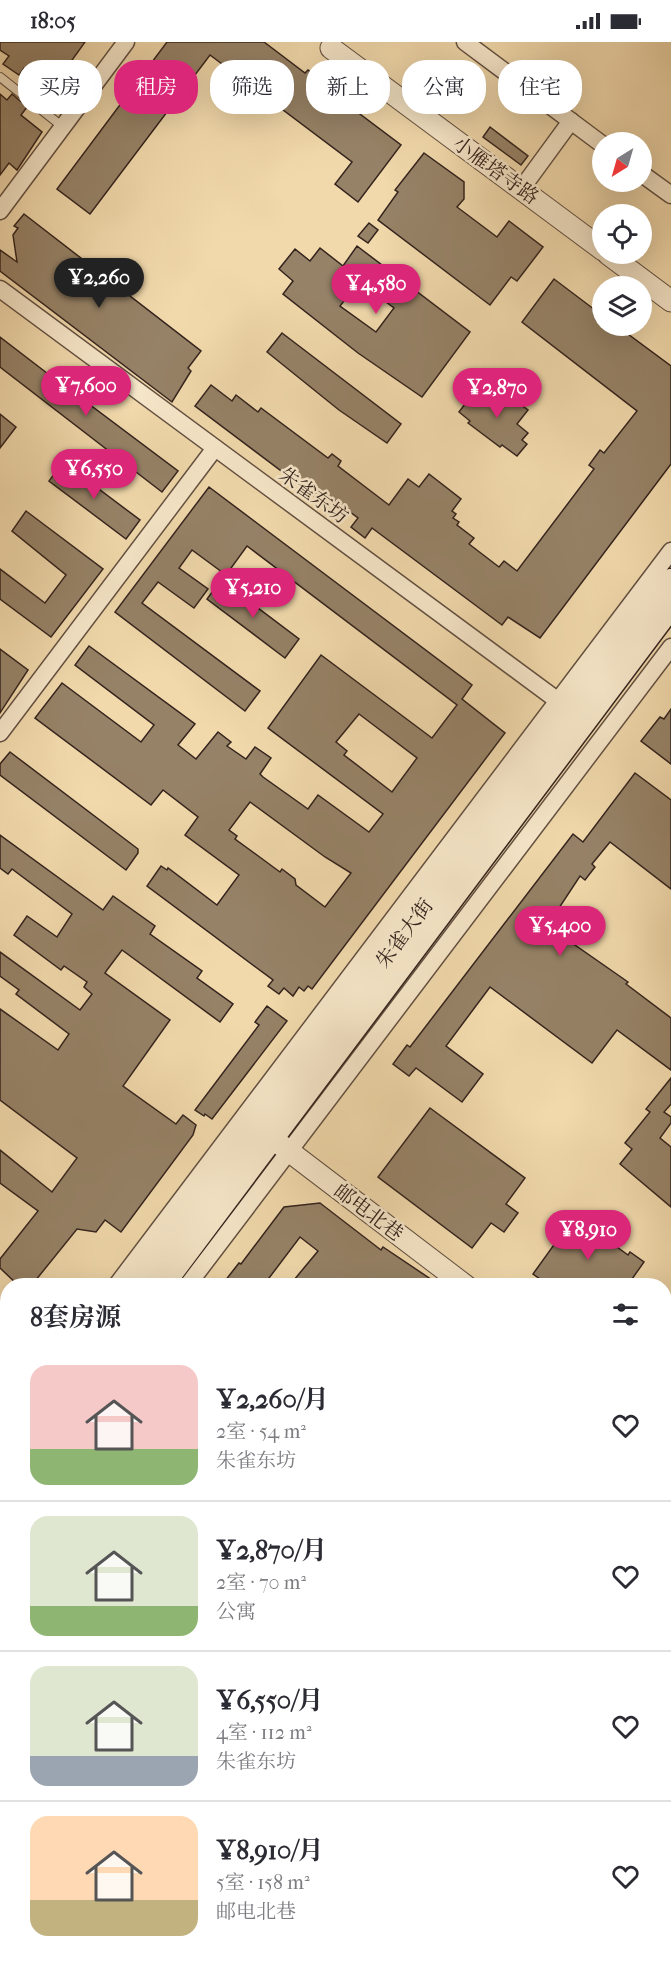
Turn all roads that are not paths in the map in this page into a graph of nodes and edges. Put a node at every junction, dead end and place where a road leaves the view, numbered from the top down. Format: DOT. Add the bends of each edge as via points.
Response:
graph roads {
  1 [pos="126,42"];
  2 [pos="465,42"];
  3 [pos="329,44"];
  4 [pos="0,77"];
  5 [pos="571,121"];
  6 [pos="63,127"];
  7 [pos="592,137"];
  8 [pos="652,181"];
  9 [pos="522,189"];
  10 [pos="671,195"];
  11 [pos="0,211"];
  12 [pos="592,242"];
  13 [pos="621,264"];
  14 [pos="0,289"];
  15 [pos="671,301"];
  16 [pos="215,447"];
  17 [pos="671,551"];
  18 [pos="671,580"];
  19 [pos="671,607"];
  20 [pos="671,647"];
  21 [pos="571,711"];
  22 [pos="0,733"];
  23 [pos="604,735"];
  24 [pos="281,1145"];
  25 [pos="122,1278"];
  26 [pos="144,1278"];
  27 [pos="169,1278"];
  28 [pos="192,1278"];
  29 [pos="456,1278"];
  1 -- 6 [label="street"];
  2 -- 5 [label="street"];
  3 -- 9 [label="street, 小雁塔寺路"];
  4 -- 6 [label="lane"];
  5 -- 7 [label="street"];
  5 -- 9 [label="street"];
  6 -- 11 [label="street"];
  8 -- 10 [label="street"];
  9 -- 12 [label="street, 小雁塔寺路"];
  13 -- 15 [label="street"];
  14 -- 16 [label="street, 朱雀东坊"];
  16 -- 21 [label="street, 朱雀东坊"];
  16 -- 22 [label="street"];
  17 -- 21 [label="street"];
  18 -- 21 [label="main road, 朱雀大街"];
  19 -- 21 [label="main road, 朱雀大街"];
  20 -- 23 [label="street"];
  21 -- 23 [label="street, 朱雀东坊"];
  21 -- 24 [label="main road, 朱雀大街"];
  21 -- 25 [label="street"];
  21 -- 26 [label="main road, 朱雀大街"];
  23 -- 24 [label="street"];
  24 -- 27 [label="main road, 朱雀大街"];
  24 -- 28 [label="street"];
  24 -- 29 [label="street, 邮电北巷"];
}
